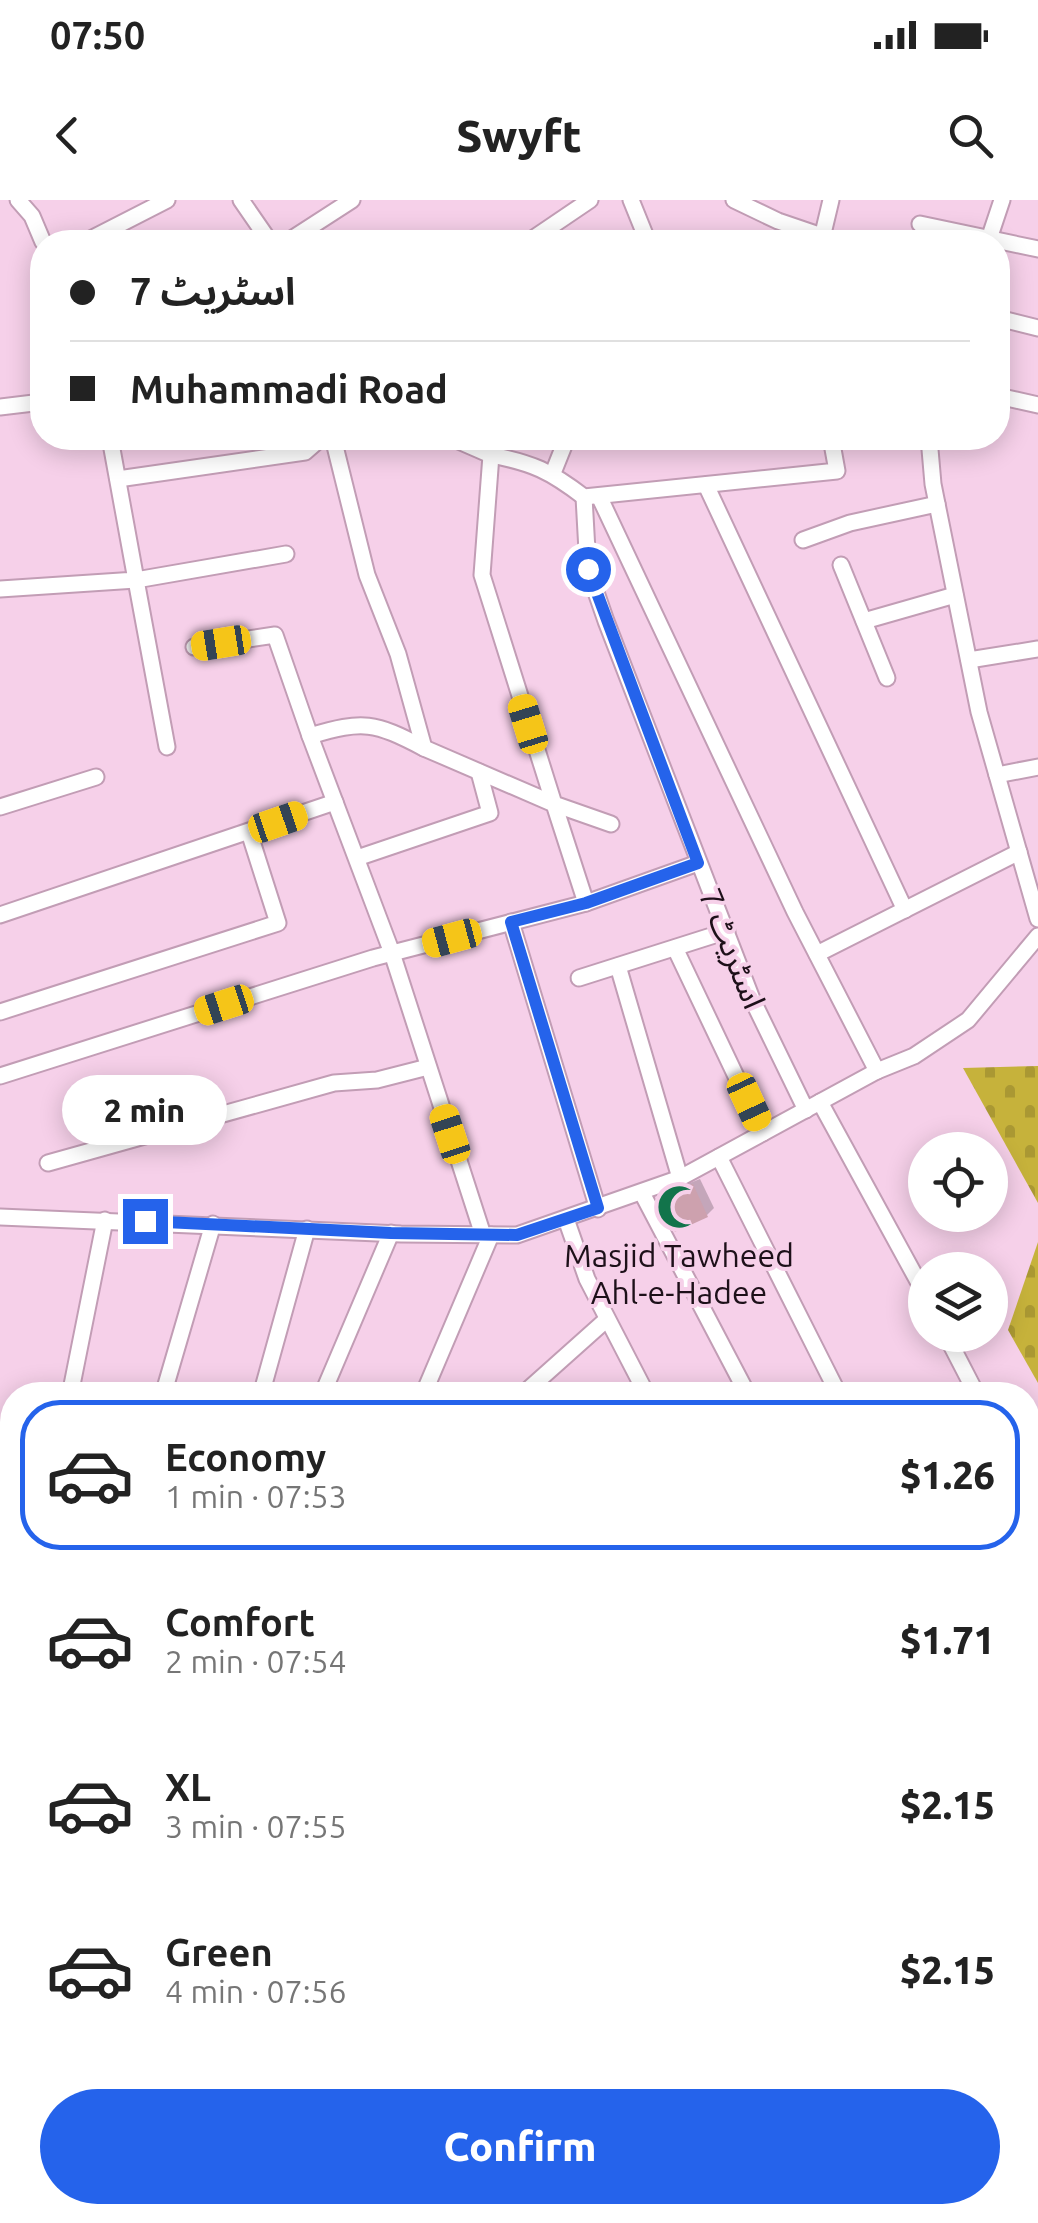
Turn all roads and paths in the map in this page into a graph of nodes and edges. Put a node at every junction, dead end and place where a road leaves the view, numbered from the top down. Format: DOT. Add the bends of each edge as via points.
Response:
graph roads {
  1 [pos="18,200"];
  2 [pos="168,200"];
  3 [pos="242,200"];
  4 [pos="352,200"];
  5 [pos="590,200"];
  6 [pos="631,200"];
  7 [pos="734,200"];
  8 [pos="831,200"];
  9 [pos="1002,200"];
  10 [pos="920,224"];
  11 [pos="38,230"];
  12 [pos="109,230"];
  13 [pos="262,230"];
  14 [pos="306,230"];
  15 [pos="546,230"];
  16 [pos="643,230"];
  17 [pos="800,230"];
  18 [pos="823,230"];
  19 [pos="943,230"];
  20 [pos="992,230"];
  21 [pos="1010,245"];
  22 [pos="1038,249"];
  23 [pos="1010,321"];
  24 [pos="1038,328"];
  25 [pos="1010,398"];
  26 [pos="30,403"];
  27 [pos="1038,404"];
  28 [pos="0,406"];
  29 [pos="112,450"];
  30 [pos="307,450"];
  31 [pos="335,450"];
  32 [pos="483,450"];
  33 [pos="563,450"];
  34 [pos="834,450"];
  35 [pos="930,450"];
  36 [pos="490,455"];
  37 [pos="553,473"];
  38 [pos="118,479"];
  39 [pos="706,485"];
  40 [pos="591,497"];
  41 [pos="937,504"];
  42 [pos="803,540"];
  43 [pos="286,554"];
  44 [pos="842,565"];
  45 [pos="136,580"];
  46 [pos="0,588"];
  47 [pos="956,595"];
  48 [pos="864,622"];
  49 [pos="194,647"];
  50 [pos="1038,650"];
  51 [pos="969,660"];
  52 [pos="887,678"];
  53 [pos="310,736"];
  54 [pos="167,747"];
  55 [pos="424,748"];
  56 [pos="1038,767"];
  57 [pos="479,772"];
  58 [pos="997,775"];
  59 [pos="96,777"];
  60 [pos="336,802"];
  61 [pos="554,804"];
  62 [pos="0,807"];
  63 [pos="611,824"];
  64 [pos="248,832"];
  65 [pos="1019,852"];
  66 [pos="357,858"];
  67 [pos="698,863"];
  68 [pos="586,903"];
  69 [pos="905,910"];
  70 [pos="0,915"];
  71 [pos="1038,919"];
  72 [pos="511,922"];
  73 [pos="727,931"];
  74 [pos="1038,936"];
  75 [pos="675,948"];
  76 [pos="392,953"];
  77 [pos="817,954"];
  78 [pos="618,966"];
  79 [pos="579,978"];
  80 [pos="0,1012"];
  81 [pos="428,1067"];
  82 [pos="876,1071"];
  83 [pos="0,1076"];
  84 [pos="813,1106"];
  85 [pos="764,1133"];
  86 [pos="719,1157"];
  87 [pos="48,1163"];
  88 [pos="680,1178"];
  89 [pos="642,1193"];
  90 [pos="598,1208"];
  91 [pos="0,1217"];
  92 [pos="566,1219"];
  93 [pos="105,1220"];
  94 [pos="214,1224"];
  95 [pos="308,1229"];
  96 [pos="391,1233"];
  97 [pos="487,1235"];
  98 [pos="908,1265"];
  99 [pos="606,1320"];
  100 [pos="955,1352"];
  101 [pos="73,1382"];
  102 [pos="167,1382"];
  103 [pos="265,1382"];
  104 [pos="328,1382"];
  105 [pos="427,1382"];
  106 [pos="537,1382"];
  107 [pos="640,1382"];
  108 [pos="741,1382"];
  109 [pos="832,1382"];
  110 [pos="971,1382"];
  1 -- 11 [label="street"];
  2 -- 12 [label="street"];
  3 -- 13 [label="street"];
  4 -- 14 [label="street"];
  5 -- 15 [label="street"];
  6 -- 16 [label="street"];
  7 -- 17 [label="street"];
  8 -- 18 [label="street"];
  9 -- 20 [label="street"];
  10 -- 19 [label="street"];
  21 -- 22 [label="street"];
  23 -- 24 [label="street"];
  25 -- 27 [label="street"];
  26 -- 28 [label="street"];
  29 -- 38 [label="street"];
  30 -- 38 [label="street"];
  31 -- 55 [label="street"];
  32 -- 36 [label="street"];
  33 -- 37 [label="street"];
  34 -- 39 [label="street" via="838,471"];
  35 -- 41 [label="street"];
  36 -- 37 [label="street"];
  36 -- 61 [label="street" via="482,575"];
  37 -- 40 [label="street"];
  38 -- 45 [label="street"];
  39 -- 40 [label="street"];
  39 -- 69 [label="street"];
  40 -- 67 [label="street, اسٹریٹ 7" via="588,569"];
  40 -- 77 [label="street"];
  41 -- 42 [label="street" via="850,522"];
  41 -- 47 [label="street"];
  43 -- 45 [label="street"];
  44 -- 48 [label="street"];
  45 -- 46 [label="street"];
  45 -- 54 [label="street"];
  47 -- 48 [label="street"];
  47 -- 51 [label="street"];
  48 -- 52 [label="street"];
  49 -- 53 [label="street" via="275,635"];
  50 -- 51 [label="street"];
  51 -- 58 [label="street"];
  53 -- 55 [label="street" via="368,724"];
  53 -- 60 [label="street"];
  55 -- 57 [label="street"];
  56 -- 58 [label="street"];
  57 -- 61 [label="street"];
  57 -- 66 [label="street" via="490,813"];
  58 -- 65 [label="street"];
  59 -- 62 [label="street"];
  60 -- 64 [label="street"];
  60 -- 66 [label="street"];
  61 -- 63 [label="street"];
  61 -- 68 [label="street"];
  64 -- 70 [label="street"];
  64 -- 80 [label="street" via="278,923"];
  65 -- 69 [label="street"];
  65 -- 71 [label="street"];
  66 -- 76 [label="street"];
  67 -- 68 [label="street"];
  67 -- 73 [label="street, اسٹریٹ 7"];
  68 -- 72 [label="street"];
  69 -- 77 [label="street"];
  72 -- 76 [label="street"];
  72 -- 90 [label="street"];
  73 -- 75 [label="street"];
  73 -- 84 [label="street, اسٹریٹ 7" via="752,999"];
  74 -- 82 [label="street" via="968,1020 914,1056"];
  75 -- 78 [label="street"];
  75 -- 85 [label="street"];
  76 -- 81 [label="street"];
  76 -- 83 [label="street"];
  77 -- 82 [label="street"];
  78 -- 79 [label="street"];
  78 -- 88 [label="street"];
  81 -- 87 [label="street" via="334,1083"];
  81 -- 97 [label="street"];
  82 -- 84 [label="street"];
  84 -- 85 [label="street"];
  84 -- 98 [label="street, اسٹریٹ 7"];
  85 -- 86 [label="street"];
  86 -- 88 [label="street"];
  86 -- 109 [label="street"];
  88 -- 89 [label="street"];
  89 -- 90 [label="street"];
  89 -- 108 [label="street"];
  90 -- 92 [label="street"];
  91 -- 93 [label="street"];
  92 -- 97 [label="street" via="517,1235"];
  92 -- 99 [label="street"];
  93 -- 94 [label="street"];
  93 -- 101 [label="street"];
  94 -- 95 [label="street"];
  94 -- 102 [label="street"];
  95 -- 96 [label="street"];
  95 -- 103 [label="street"];
  96 -- 97 [label="street"];
  96 -- 104 [label="street"];
  97 -- 105 [label="street"];
  99 -- 106 [label="street"];
  99 -- 107 [label="street"];
  100 -- 110 [label="street"];
}
